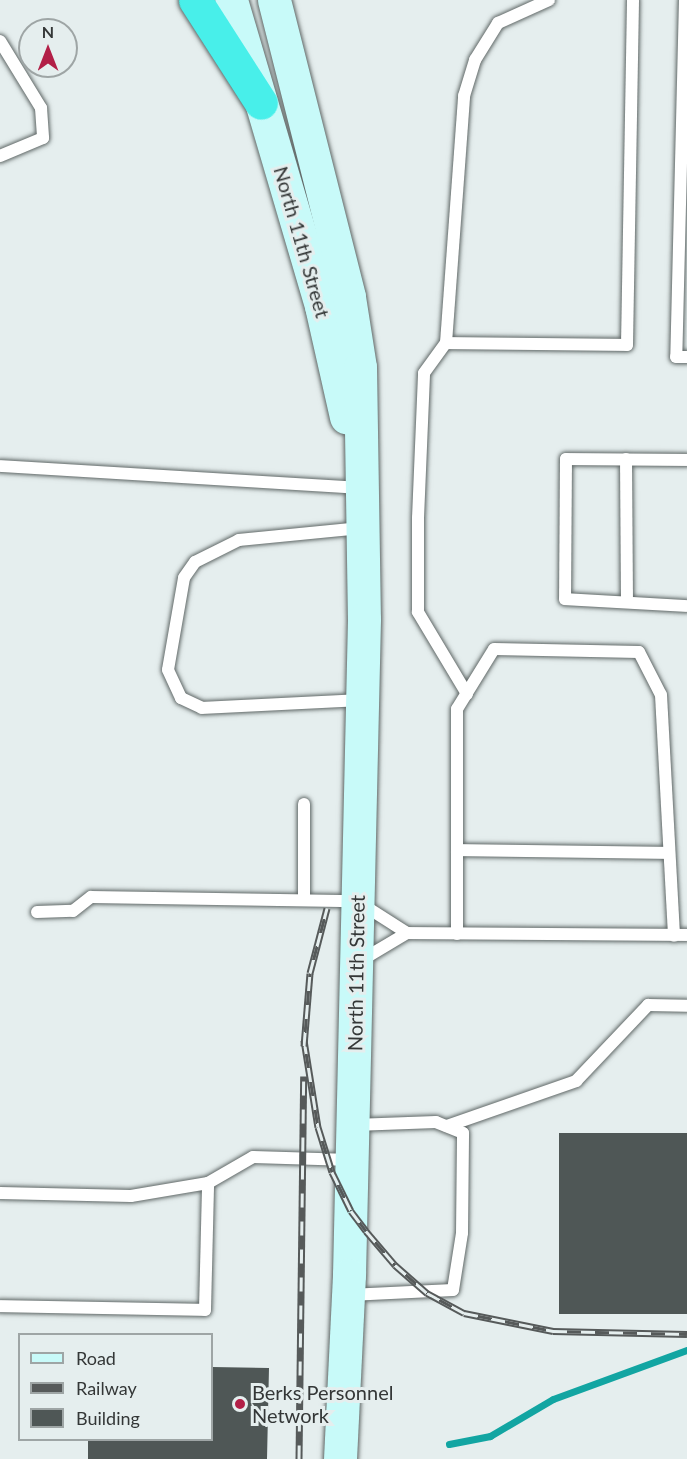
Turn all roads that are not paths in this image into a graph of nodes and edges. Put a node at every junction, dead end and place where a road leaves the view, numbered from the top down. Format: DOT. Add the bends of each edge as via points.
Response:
graph roads {
  1 [pos="195,0"];
  2 [pos="231,0"];
  3 [pos="274,0"];
  4 [pos="549,0"];
  5 [pos="633,0"];
  6 [pos="685,0"];
  7 [pos="0,41"];
  8 [pos="261,104"];
  9 [pos="0,156"];
  10 [pos="446,343"];
  11 [pos="687,357"];
  12 [pos="626,459"];
  13 [pos="687,460"];
  14 [pos="0,466"];
  15 [pos="361,488"];
  16 [pos="362,528"];
  17 [pos="627,602"];
  18 [pos="687,606"];
  19 [pos="466,694"];
  20 [pos="362,699"];
  21 [pos="304,804"];
  22 [pos="457,850"];
  23 [pos="669,853"];
  24 [pos="304,900"];
  25 [pos="357,901"];
  26 [pos="37,912"];
  27 [pos="407,933"];
  28 [pos="457,934"];
  29 [pos="687,935"];
  30 [pos="674,936"];
  31 [pos="356,963"];
  32 [pos="687,1006"];
  33 [pos="352,1126"];
  34 [pos="447,1126"];
  35 [pos="352,1160"];
  36 [pos="208,1183"];
  37 [pos="0,1193"];
  38 [pos="348,1295"];
  39 [pos="0,1306"];
  40 [pos="340,1459"];
  1 -- 8 [label="highway"];
  2 -- 8 [label="main road, North 11th Street"];
  3 -- 15 [label="main road, North 11th Street" via="353,319 362,405"];
  4 -- 10 [label="lane" via="498,23 474,60 464,96"];
  5 -- 10 [label="lane" via="627,345"];
  6 -- 11 [label="lane" via="676,357"];
  7 -- 9 [label="lane" via="41,108 43,138"];
  8 -- 15 [label="main road, North 11th Street" via="326,326"];
  10 -- 19 [label="lane" via="424,373 418,612"];
  12 -- 13 [label="lane"];
  12 -- 17 [label="lane"];
  12 -- 17 [label="lane" via="566,459 565,599"];
  14 -- 15 [label="lane"];
  15 -- 16 [label="main road, North 11th Street"];
  16 -- 20 [label="main road, North 11th Street"];
  16 -- 20 [label="lane" via="239,540 195,562 184,578 168,670 181,698 202,708"];
  17 -- 18 [label="lane"];
  19 -- 22 [label="lane" via="457,709"];
  19 -- 23 [label="lane" via="494,649 639,652 661,695"];
  20 -- 25 [label="main road, North 11th Street"];
  21 -- 24 [label="lane"];
  22 -- 23 [label="lane"];
  22 -- 28 [label="lane"];
  23 -- 30 [label="lane"];
  24 -- 25 [label="lane"];
  24 -- 26 [label="lane" via="91,897 73,911"];
  25 -- 27 [label="lane"];
  25 -- 31 [label="main road, North 11th Street"];
  27 -- 28 [label="lane"];
  27 -- 31 [label="lane"];
  28 -- 30 [label="lane"];
  29 -- 30 [label="lane"];
  31 -- 33 [label="main road, North 11th Street"];
  32 -- 34 [label="lane" via="648,1005 576,1081"];
  33 -- 34 [label="lane" via="436,1122"];
  33 -- 35 [label="main road, North 11th Street"];
  34 -- 38 [label="lane" via="464,1133 462,1233 453,1290"];
  35 -- 36 [label="lane" via="253,1157"];
  35 -- 38 [label="main road, North 11th Street"];
  36 -- 37 [label="lane" via="130,1196"];
  36 -- 39 [label="lane" via="205,1310"];
  38 -- 40 [label="main road, North 11th Street"];
}
